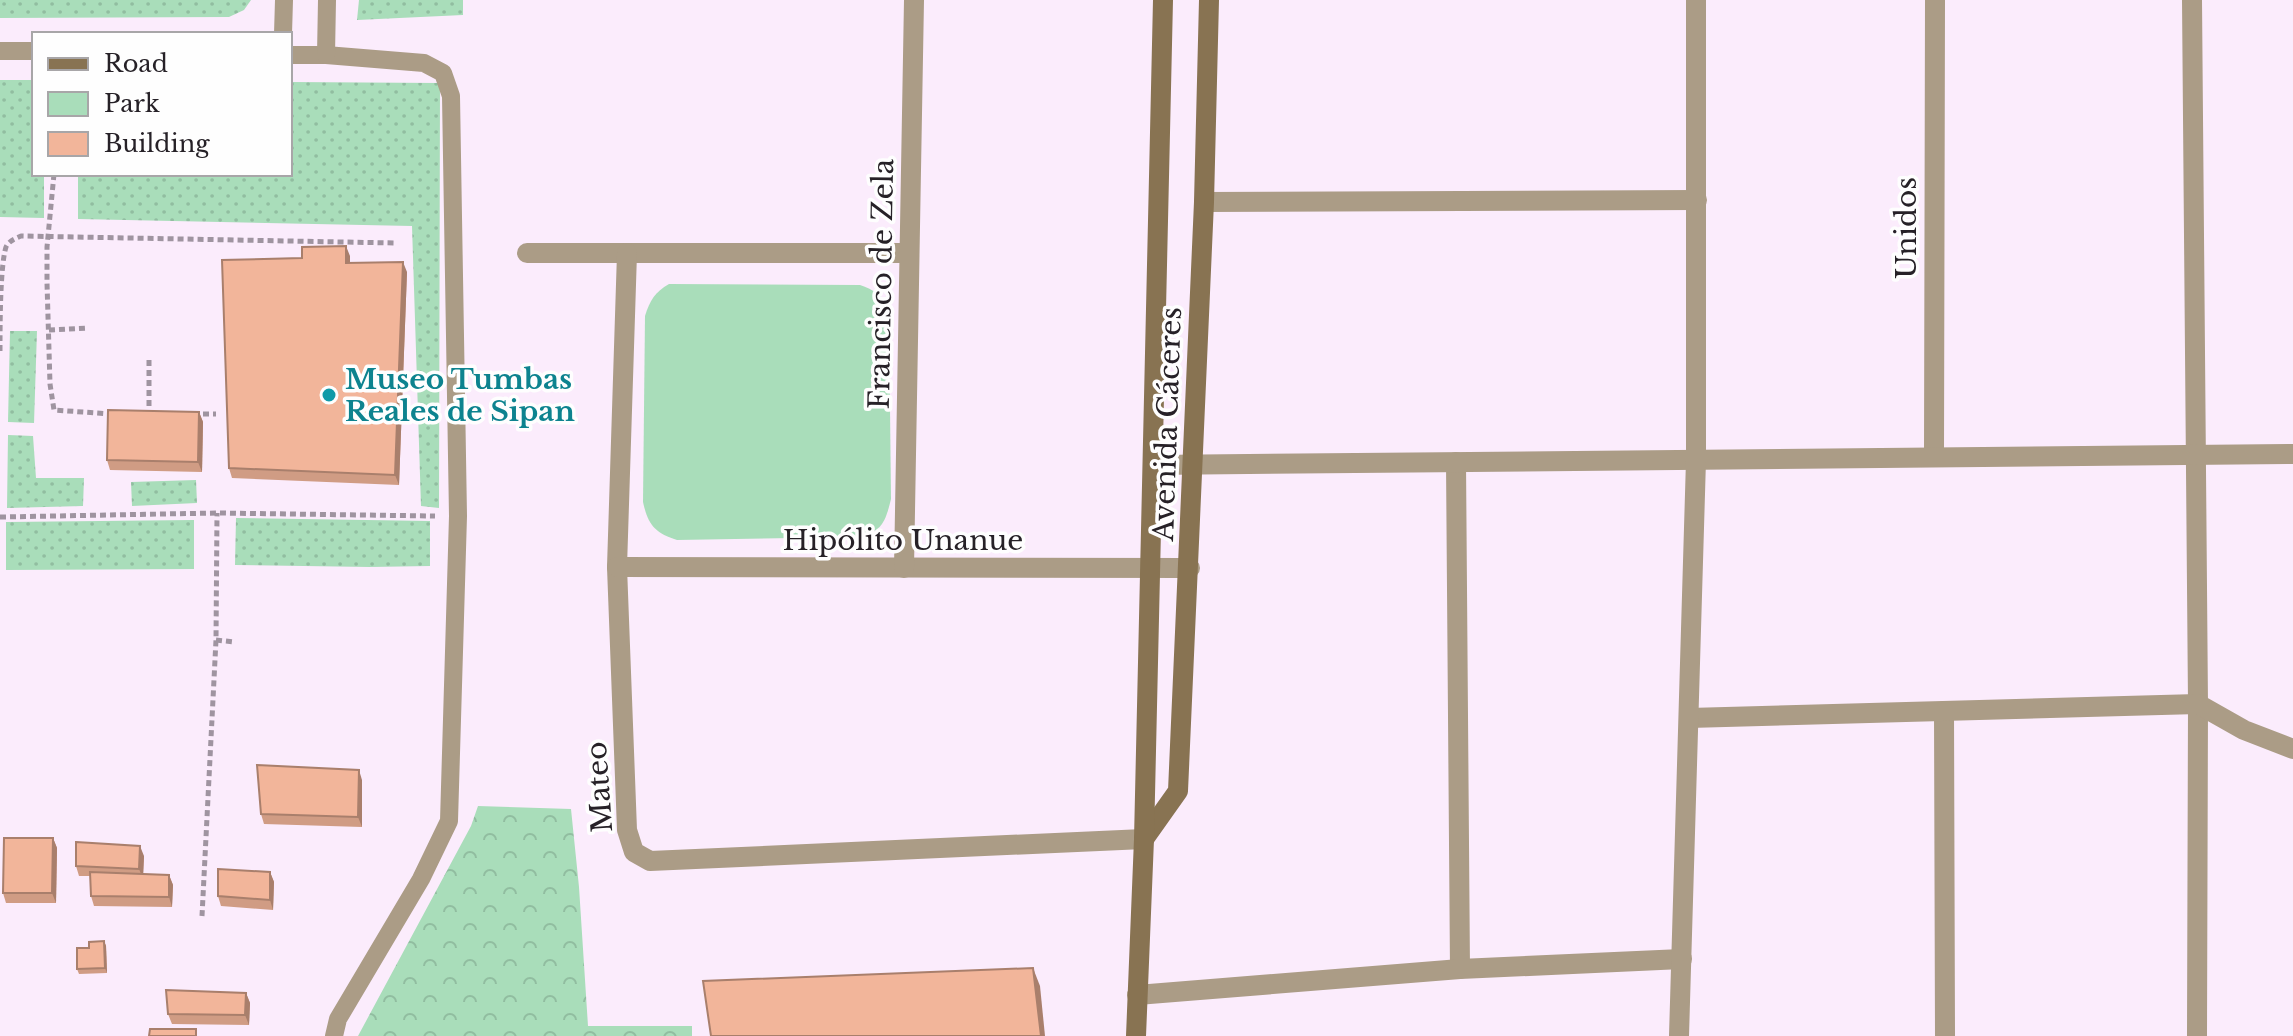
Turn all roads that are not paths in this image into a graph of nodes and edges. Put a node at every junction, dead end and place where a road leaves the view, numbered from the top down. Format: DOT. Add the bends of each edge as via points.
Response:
graph roads {
  1 [pos="284,0"];
  2 [pos="327,0"];
  3 [pos="914,0"];
  4 [pos="1163,0"];
  5 [pos="1209,0"];
  6 [pos="1696,0"];
  7 [pos="1935,0"];
  8 [pos="2192,0"];
  9 [pos="283,32"];
  10 [pos="0,51"];
  11 [pos="32,51"];
  12 [pos="292,55"];
  13 [pos="326,55"];
  14 [pos="1697,200"];
  15 [pos="1204,202"];
  16 [pos="527,253"];
  17 [pos="627,253"];
  18 [pos="909,253"];
  19 [pos="2293,454"];
  20 [pos="2195,455"];
  21 [pos="1934,457"];
  22 [pos="1696,460"];
  23 [pos="1456,462"];
  24 [pos="1153,465"];
  25 [pos="1193,465"];
  26 [pos="617,567"];
  27 [pos="904,568"];
  28 [pos="1150,568"];
  29 [pos="1190,568"];
  30 [pos="2198,704"];
  31 [pos="1944,711"];
  32 [pos="1689,718"];
  33 [pos="2293,749"];
  34 [pos="1144,839"];
  35 [pos="1682,959"];
  36 [pos="1460,969"];
  37 [pos="1137,995"];
  38 [pos="334,1036"];
  39 [pos="1136,1036"];
  40 [pos="1679,1036"];
  41 [pos="1945,1036"];
  42 [pos="2197,1036"];
  1 -- 9 [label="lane"];
  2 -- 13 [label="lane"];
  3 -- 18 [label="street, Francisco de Zela"];
  4 -- 24 [label="street, Avenida Cáceres"];
  5 -- 15 [label="street, Avenida Cáceres"];
  6 -- 14 [label="street"];
  7 -- 21 [label="street, Unidos"];
  8 -- 20 [label="street"];
  10 -- 11 [label="lane"];
  12 -- 13 [label="lane"];
  13 -- 38 [label="lane" via="424,63 443,73 451,96 458,516 449,821 338,1019"];
  14 -- 15 [label="street"];
  14 -- 22 [label="street"];
  15 -- 25 [label="street, Avenida Cáceres"];
  16 -- 17 [label="street"];
  17 -- 18 [label="street"];
  17 -- 26 [label="street, Mateo"];
  18 -- 27 [label="street, Francisco de Zela"];
  19 -- 20 [label="street"];
  20 -- 21 [label="street"];
  20 -- 30 [label="street"];
  21 -- 22 [label="street"];
  22 -- 23 [label="street"];
  22 -- 32 [label="street"];
  23 -- 25 [label="street"];
  23 -- 36 [label="street"];
  24 -- 25 [label="street"];
  24 -- 28 [label="street, Avenida Cáceres"];
  25 -- 29 [label="street, Avenida Cáceres"];
  26 -- 27 [label="street, Hipólito Unanue"];
  26 -- 34 [label="street, Mateo" via="627,830 634,852 650,861"];
  27 -- 28 [label="street, Hipólito Unanue"];
  28 -- 29 [label="street, Hipólito Unanue"];
  28 -- 34 [label="street, Avenida Cáceres"];
  29 -- 34 [label="street, Avenida Cáceres" via="1178,791"];
  30 -- 31 [label="street"];
  30 -- 33 [label="street"];
  30 -- 42 [label="street"];
  31 -- 32 [label="street"];
  31 -- 41 [label="street"];
  32 -- 35 [label="street"];
  34 -- 37 [label="street, Avenida Cáceres"];
  35 -- 36 [label="street"];
  35 -- 40 [label="street"];
  36 -- 37 [label="street"];
  37 -- 39 [label="street, Avenida Cáceres"];
}
